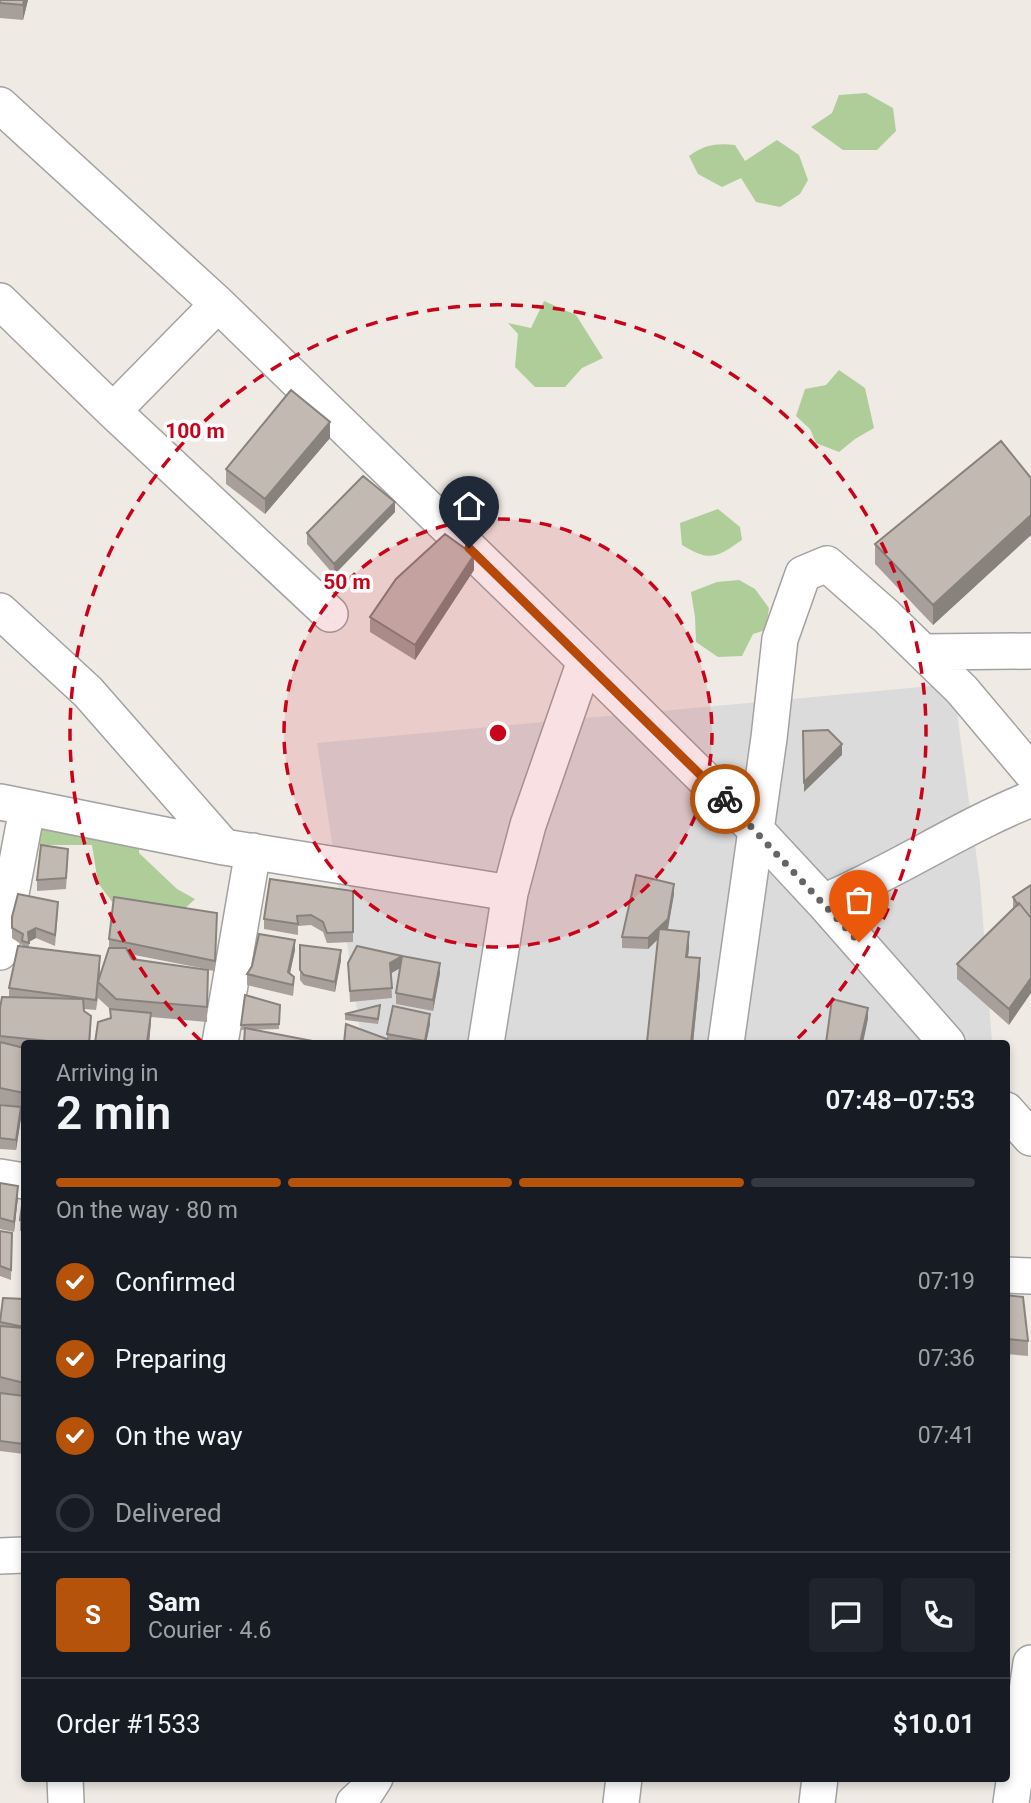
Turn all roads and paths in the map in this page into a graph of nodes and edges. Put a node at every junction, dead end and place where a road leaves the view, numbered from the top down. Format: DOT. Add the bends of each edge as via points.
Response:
graph roads {
  1 [pos="0,105"];
  2 [pos="0,301"];
  3 [pos="218,304"];
  4 [pos="113,411"];
  5 [pos="0,611"];
  6 [pos="330,614"];
  7 [pos="1031,651"];
  8 [pos="923,652"];
  9 [pos="585,661"];
  10 [pos="1031,772"];
  11 [pos="1031,799"];
  12 [pos="14,806"];
  13 [pos="756,830"];
  14 [pos="239,849"];
  15 [pos="510,893"];
  16 [pos="823,902"];
  17 [pos="0,952"];
  18 [pos="220,1040"];
  19 [pos="486,1040"];
  20 [pos="726,1040"];
  21 [pos="944,1040"];
  22 [pos="1010,1114"];
  23 [pos="1031,1138"];
  24 [pos="0,1177"];
  25 [pos="21,1180"];
  26 [pos="1010,1275"];
  27 [pos="1031,1276"];
  28 [pos="21,1555"];
  29 [pos="0,1556"];
  30 [pos="1031,1662"];
  31 [pos="65,1782"];
  32 [pos="372,1782"];
  33 [pos="624,1782"];
  34 [pos="820,1782"];
  35 [pos="66,1803"];
  36 [pos="354,1803"];
  37 [pos="621,1803"];
  38 [pos="817,1803"];
  39 [pos="1011,1803"];
  1 -- 3 [label="street"];
  2 -- 4 [label="street"];
  3 -- 4 [label="street"];
  3 -- 9 [label="street"];
  4 -- 6 [label="street"];
  5 -- 14 [label="street" via="88,692"];
  7 -- 8 [label="street"];
  8 -- 10 [label="street" via="962,690"];
  8 -- 13 [label="street" via="827,564 803,573 780,639"];
  9 -- 13 [label="street"];
  9 -- 15 [label="street" via="528,825"];
  11 -- 16 [label="street" via="959,832 870,883"];
  12 -- 14 [label="street"];
  12 -- 17 [label="street"];
  13 -- 16 [label="street"];
  13 -- 20 [label="street"];
  14 -- 15 [label="street"];
  14 -- 18 [label="street"];
  15 -- 19 [label="street"];
  16 -- 21 [label="street"];
  22 -- 23 [label="street"];
  24 -- 25 [label="street"];
  26 -- 27 [label="street"];
  28 -- 29 [label="street"];
  30 -- 39 [label="street"];
  31 -- 35 [label="street"];
  32 -- 36 [label="street"];
  33 -- 37 [label="street"];
  34 -- 38 [label="street"];
}
